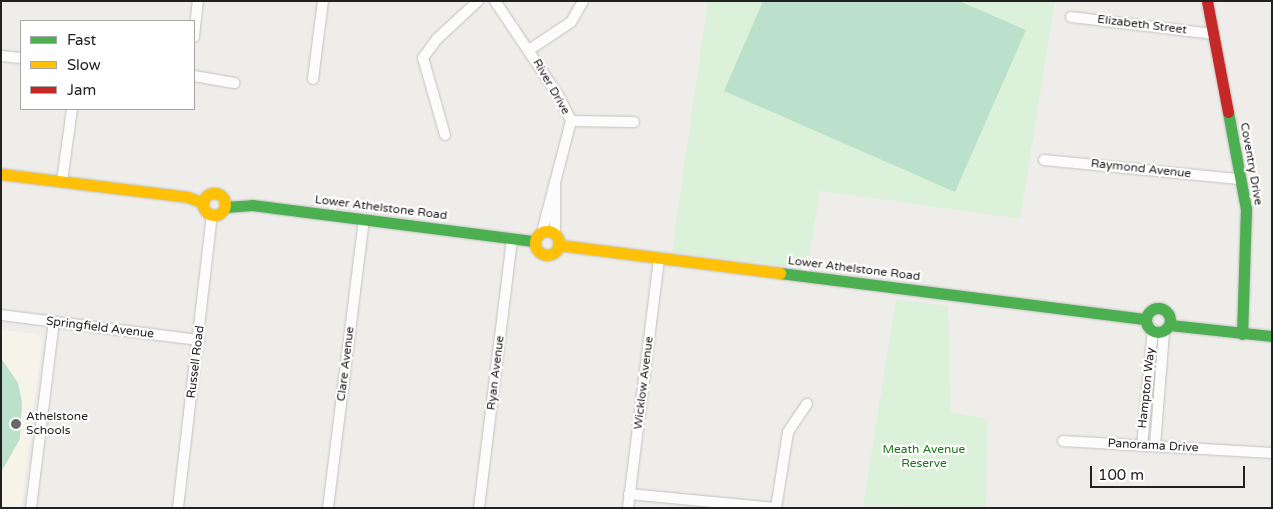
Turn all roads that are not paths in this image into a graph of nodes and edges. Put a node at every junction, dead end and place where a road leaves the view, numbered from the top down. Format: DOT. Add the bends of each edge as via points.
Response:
graph roads {
  1 [pos="198,1"];
  2 [pos="323,1"];
  3 [pos="478,1"];
  4 [pos="495,1"];
  5 [pos="583,1"];
  6 [pos="1207,1"];
  7 [pos="1071,17"];
  8 [pos="195,28"];
  9 [pos="1214,34"];
  10 [pos="529,50"];
  11 [pos="1,56"];
  12 [pos="20,58"];
  13 [pos="195,76"];
  14 [pos="313,79"];
  15 [pos="234,83"];
  16 [pos="72,110"];
  17 [pos="570,121"];
  18 [pos="634,122"];
  19 [pos="444,135"];
  20 [pos="1044,160"];
  21 [pos="1,174"];
  22 [pos="1239,179"];
  23 [pos="62,181"];
  24 [pos="555,182"];
  25 [pos="203,203"];
  26 [pos="225,207"];
  27 [pos="212,215"];
  28 [pos="364,220"];
  29 [pos="542,232"];
  30 [pos="512,239"];
  31 [pos="557,240"];
  32 [pos="534,241"];
  33 [pos="659,258"];
  34 [pos="1,316"];
  35 [pos="1146,319"];
  36 [pos="54,322"];
  37 [pos="1162,329"];
  38 [pos="1242,334"];
  39 [pos="1272,336"];
  40 [pos="199,340"];
  41 [pos="807,404"];
  42 [pos="1064,441"];
  43 [pos="1142,446"];
  44 [pos="1155,446"];
  45 [pos="1272,453"];
  46 [pos="629,494"];
  47 [pos="31,508"];
  48 [pos="178,508"];
  49 [pos="328,508"];
  50 [pos="479,508"];
  51 [pos="628,508"];
  52 [pos="775,508"];
  1 -- 8 [label="street"];
  2 -- 14 [label="street"];
  3 -- 19 [label="street" via="437,39 423,58"];
  4 -- 10 [label="street, River Drive"];
  5 -- 10 [label="street" via="571,22"];
  6 -- 9 [label="street, Coventry Drive"];
  7 -- 9 [label="street, Elizabeth Street"];
  9 -- 22 [label="street, Coventry Drive"];
  10 -- 17 [label="street, River Drive"];
  11 -- 12 [label="street"];
  13 -- 15 [label="street"];
  16 -- 23 [label="street"];
  17 -- 18 [label="street"];
  17 -- 24 [label="street, River Drive"];
  20 -- 22 [label="street, Raymond Avenue"];
  21 -- 23 [label="street"];
  22 -- 38 [label="street, Coventry Drive" via="1246,209"];
  23 -- 25 [label="street" via="188,197"];
  24 -- 29 [label="street, River Drive"];
  24 -- 31 [label="street, River Drive"];
  25 -- 26 [label="street" via="215,193 222,196"];
  25 -- 27 [label="street"];
  26 -- 27 [label="street"];
  26 -- 28 [label="street, Lower Athelstone Road" via="252,205"];
  27 -- 40 [label="street, Russell Road"];
  28 -- 30 [label="street, Lower Athelstone Road"];
  28 -- 49 [label="street, Clare Avenue"];
  29 -- 31 [label="street, Lower Athelstone Road"];
  29 -- 32 [label="street"];
  30 -- 32 [label="street, Lower Athelstone Road"];
  30 -- 50 [label="street, Ryan Avenue"];
  31 -- 32 [label="street" via="545,255 537,251"];
  31 -- 33 [label="street, Lower Athelstone Road"];
  33 -- 35 [label="street, Lower Athelstone Road"];
  33 -- 46 [label="street, Wicklow Avenue"];
  34 -- 36 [label="street, Springfield Avenue"];
  35 -- 37 [label="street"];
  35 -- 37 [label="street" via="1153,309 1163,308 1169,314"];
  36 -- 40 [label="street, Springfield Avenue"];
  36 -- 47 [label="street"];
  37 -- 38 [label="street"];
  37 -- 43 [label="street, Hampton Way"];
  37 -- 44 [label="street, Hampton Way"];
  38 -- 39 [label="street"];
  40 -- 48 [label="street, Russell Road"];
  41 -- 52 [label="street" via="788,432"];
  42 -- 43 [label="street, Panorama Drive"];
  43 -- 44 [label="street, Panorama Drive"];
  44 -- 45 [label="street, Panorama Drive"];
  46 -- 51 [label="street, Wicklow Avenue"];
  46 -- 52 [label="street"];
}
